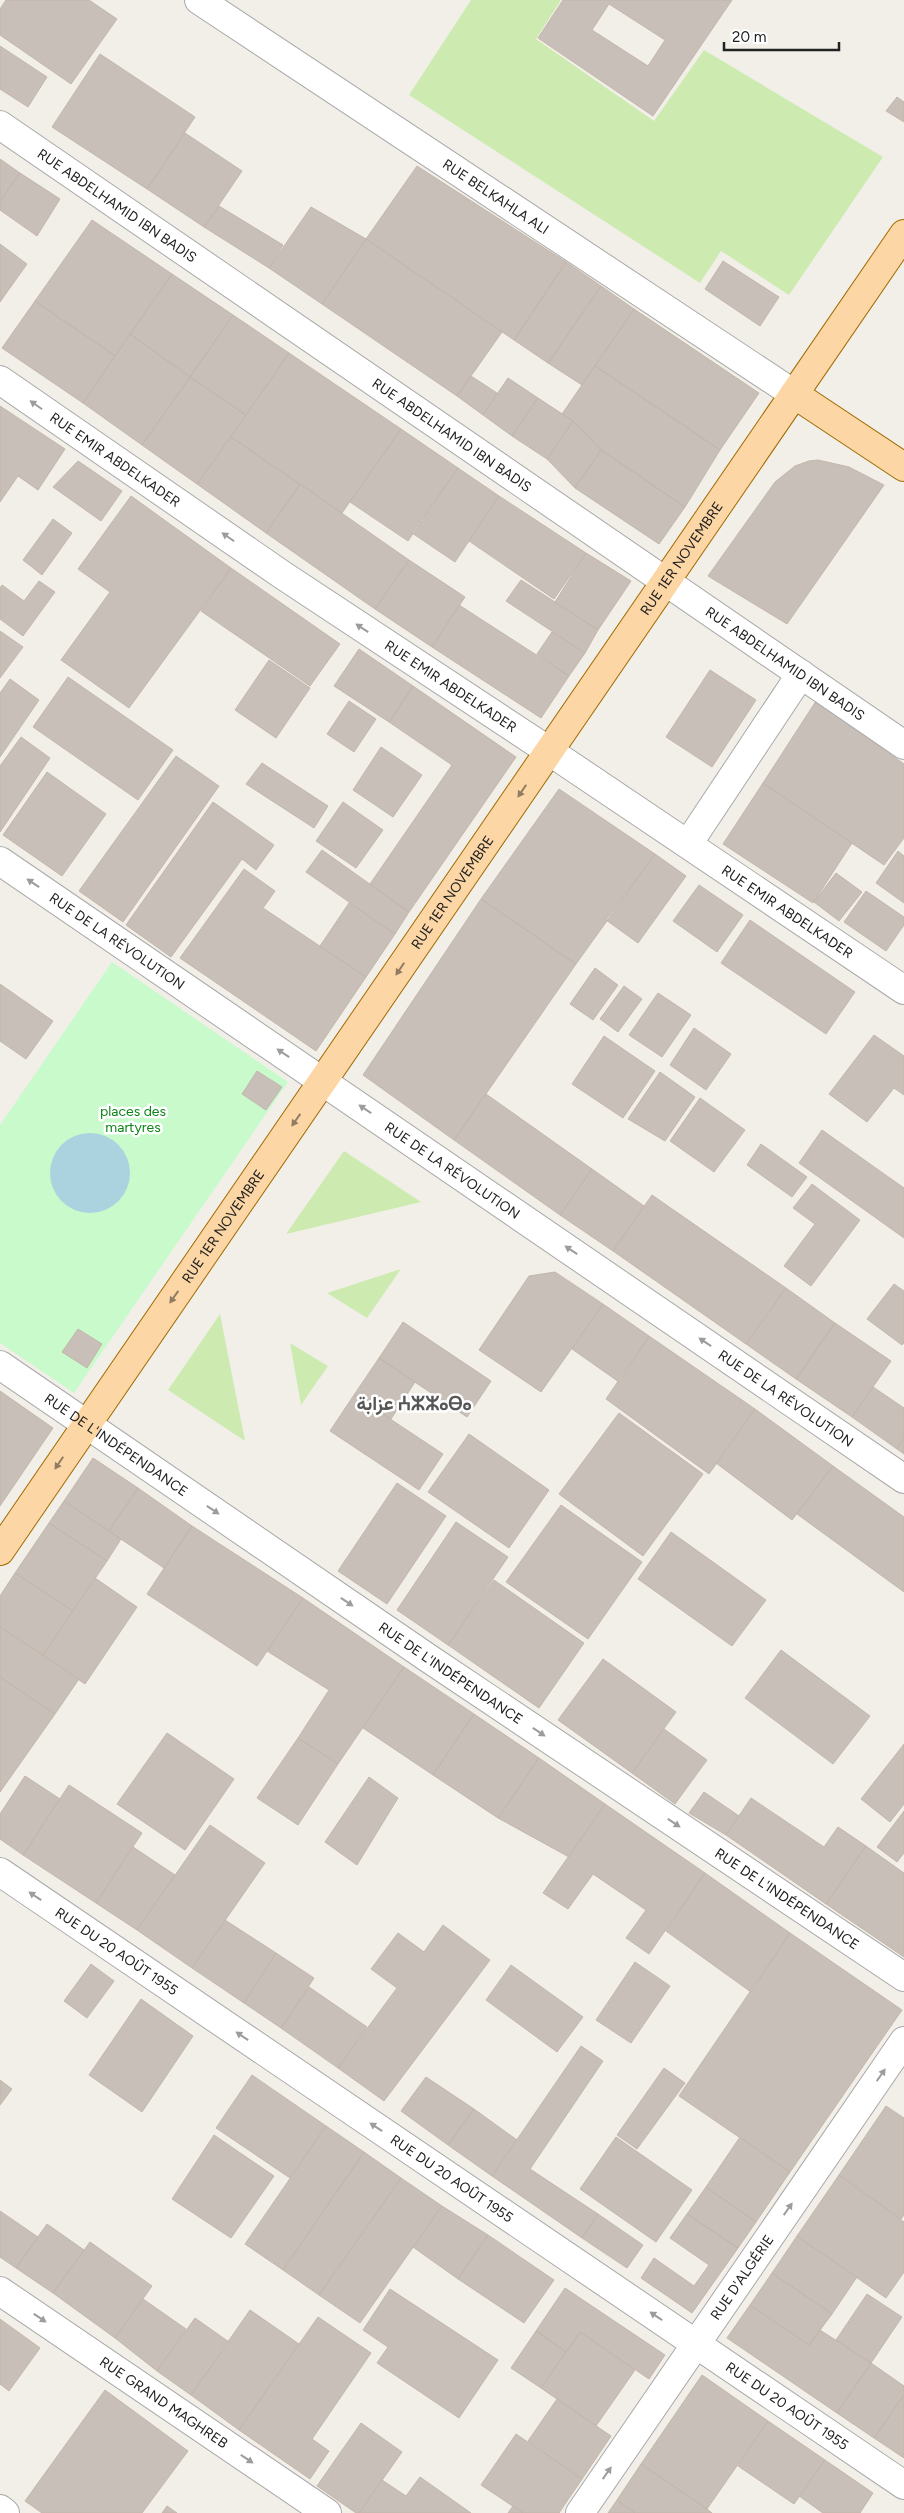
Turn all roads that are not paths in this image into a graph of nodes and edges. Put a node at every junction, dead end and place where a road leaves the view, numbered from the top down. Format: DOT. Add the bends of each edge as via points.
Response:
graph roads {
  1 [pos="199,0"];
  2 [pos="0,125"];
  3 [pos="904,234"];
  4 [pos="0,380"];
  5 [pos="794,394"];
  6 [pos="904,467"];
  7 [pos="666,582"];
  8 [pos="801,674"];
  9 [pos="904,745"];
  10 [pos="549,751"];
  11 [pos="688,844"];
  12 [pos="0,861"];
  13 [pos="904,990"];
  14 [pos="324,1080"];
  15 [pos="0,1365"];
  16 [pos="86,1423"];
  17 [pos="904,1478"];
  18 [pos="0,1551"];
  19 [pos="0,1872"];
  20 [pos="904,1977"];
  21 [pos="904,2041"];
  22 [pos="0,2291"];
  23 [pos="696,2344"];
  24 [pos="904,2486"];
  25 [pos="0,2509"];
  26 [pos="5,2513"];
  27 [pos="327,2513"];
  28 [pos="580,2513"];
  1 -- 5 [label="street, RUE BELKAHLA ALI"];
  2 -- 7 [label="street, RUE ABDELHAMID IBN BADIS"];
  3 -- 5 [label="main road, RUE 1ER NOVEMBRE"];
  10 -- 4 [label="street, RUE EMIR ABDELKADER, one-way" via="281,574"];
  5 -- 6 [label="main road"];
  5 -- 7 [label="main road, RUE 1ER NOVEMBRE"];
  7 -- 8 [label="street, RUE ABDELHAMID IBN BADIS"];
  7 -- 10 [label="main road, RUE 1ER NOVEMBRE"];
  8 -- 9 [label="street, RUE ABDELHAMID IBN BADIS"];
  8 -- 11 [label="street"];
  10 -- 11 [label="street, RUE EMIR ABDELKADER"];
  10 -- 14 [label="main road, RUE 1ER NOVEMBRE, one-way"];
  11 -- 13 [label="street, RUE EMIR ABDELKADER"];
  14 -- 12 [label="street, RUE DE LA RÉVOLUTION, one-way"];
  14 -- 16 [label="main road, RUE 1ER NOVEMBRE, one-way"];
  17 -- 14 [label="street, RUE DE LA RÉVOLUTION, one-way"];
  15 -- 16 [label="street, RUE DE L'INDÉPENDANCE"];
  16 -- 18 [label="main road, RUE 1ER NOVEMBRE, one-way"];
  16 -- 20 [label="street, RUE DE L'INDÉPENDANCE, one-way" via="428,1658"];
  23 -- 19 [label="street, RUE DU 20 AOÛT 1955, one-way"];
  23 -- 21 [label="street, RUE D'ALGÉRIE, one-way"];
  22 -- 27 [label="street, RUE GRAND MAGHREB, one-way"];
  23 -- 24 [label="street, RUE DU 20 AOÛT 1955"];
  28 -- 23 [label="street, RUE D'ALGÉRIE, one-way"];
  25 -- 26 [label="street"];
}
